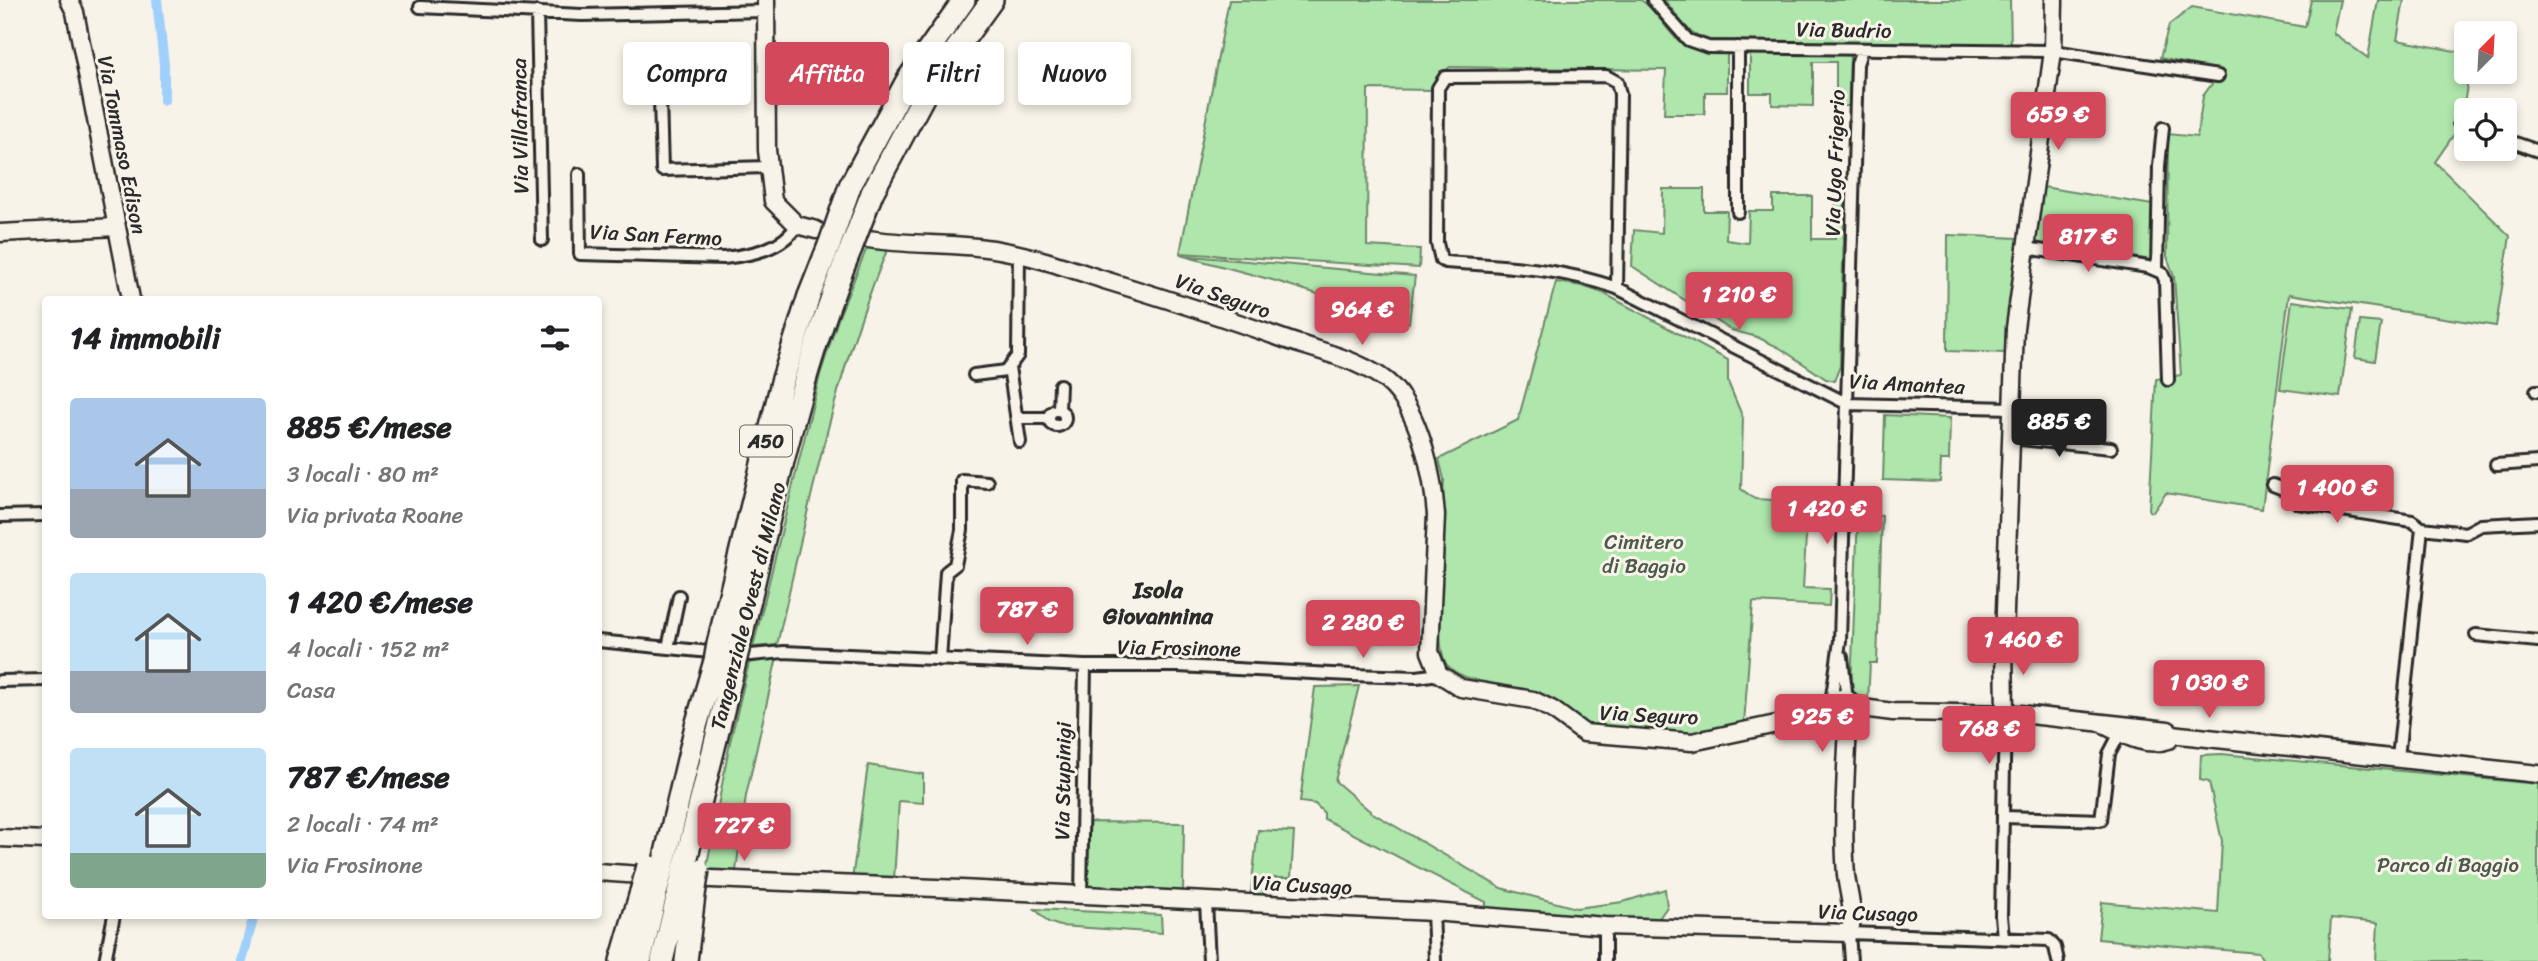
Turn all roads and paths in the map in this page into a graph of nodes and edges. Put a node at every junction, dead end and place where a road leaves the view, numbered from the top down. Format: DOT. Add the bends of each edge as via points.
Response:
graph roads {
  1 [pos="69,0"];
  2 [pos="964,0"];
  3 [pos="992,0"];
  4 [pos="1653,0"];
  5 [pos="2054,0"];
  6 [pos="490,5"];
  7 [pos="765,5"];
  8 [pos="420,7"];
  9 [pos="537,12"];
  10 [pos="1738,47"];
  11 [pos="1862,49"];
  12 [pos="2053,51"];
  13 [pos="2218,76"];
  14 [pos="660,105"];
  15 [pos="2163,128"];
  16 [pos="2517,144"];
  17 [pos="2538,151"];
  18 [pos="768,167"];
  19 [pos="579,173"];
  20 [pos="1738,212"];
  21 [pos="797,225"];
  22 [pos="117,227"];
  23 [pos="0,233"];
  24 [pos="823,236"];
  25 [pos="542,240"];
  26 [pos="860,243"];
  27 [pos="2026,248"];
  28 [pos="1019,254"];
  29 [pos="2157,269"];
  30 [pos="1617,288"];
  31 [pos="130,296"];
  32 [pos="1009,367"];
  33 [pos="974,375"];
  34 [pos="2168,380"];
  35 [pos="1060,385"];
  36 [pos="1848,404"];
  37 [pos="2012,408"];
  38 [pos="1017,418"];
  39 [pos="2010,438"];
  40 [pos="1020,442"];
  41 [pos="2111,448"];
  42 [pos="2538,462"];
  43 [pos="2496,465"];
  44 [pos="987,482"];
  45 [pos="2273,485"];
  46 [pos="42,515"];
  47 [pos="0,516"];
  48 [pos="2538,522"];
  49 [pos="2422,528"];
  50 [pos="679,596"];
  51 [pos="2476,635"];
  52 [pos="602,641"];
  53 [pos="1840,641"];
  54 [pos="2538,641"];
  55 [pos="668,648"];
  56 [pos="727,653"];
  57 [pos="940,660"];
  58 [pos="1084,666"];
  59 [pos="1439,674"];
  60 [pos="42,680"];
  61 [pos="0,681"];
  62 [pos="1841,713"];
  63 [pos="2005,714"];
  64 [pos="707,728"];
  65 [pos="2125,729"];
  66 [pos="2398,758"];
  67 [pos="2538,774"];
  68 [pos="2005,817"];
  69 [pos="0,838"];
  70 [pos="42,840"];
  71 [pos="602,872"];
  72 [pos="648,892"];
  73 [pos="686,895"];
  74 [pos="1081,896"];
  75 [pos="1206,902"];
  76 [pos="1433,912"];
  77 [pos="113,919"];
  78 [pos="1605,926"];
  79 [pos="1849,933"];
  80 [pos="2003,937"];
  81 [pos="105,961"];
  82 [pos="621,961"];
  83 [pos="640,961"];
  84 [pos="662,961"];
  85 [pos="687,961"];
  86 [pos="1209,961"];
  87 [pos="1435,961"];
  88 [pos="1605,961"];
  89 [pos="1851,961"];
  90 [pos="2058,961"];
  1 -- 22 [label="street, Via Tommaso Edison"];
  2 -- 24 [label="highway, Tangenziale Ovest di Milano / A50, bridge" via="908,79"];
  3 -- 26 [label="highway, Tangenziale Ovest di Milano / A50, bridge" via="927,90 872,193"];
  4 -- 10 [label="street, Via Budrio" via="1688,40 1708,47"];
  5 -- 12 [label="street"];
  6 -- 8 [label="street"];
  6 -- 9 [label="street"];
  7 -- 9 [label="street" via="582,15"];
  7 -- 18 [label="street"];
  9 -- 25 [label="street, Via Villafranca"];
  10 -- 11 [label="street, Via Budrio"];
  10 -- 20 [label="street"];
  11 -- 12 [label="street, Via Budrio"];
  11 -- 36 [label="street, Via Ugo Frigerio" via="1857,64"];
  12 -- 13 [label="street, Via Budrio"];
  12 -- 27 [label="street"];
  14 -- 18 [label="street" via="662,170"];
  15 -- 29 [label="street"];
  16 -- 17 [label="street"];
  18 -- 21 [label="street" via="773,201"];
  19 -- 21 [label="street, Via San Fermo" via="580,254 724,258 771,246 788,238"];
  21 -- 24 [label="street"];
  22 -- 23 [label="street"];
  22 -- 31 [label="street, Via Tommaso Edison"];
  24 -- 56 [label="highway, Tangenziale Ovest di Milano / A50" via="782,382"];
  26 -- 28 [label="street, Via Seguro" via="978,247"];
  26 -- 56 [label="highway, Tangenziale Ovest di Milano / A50" via="823,322"];
  27 -- 29 [label="street"];
  27 -- 37 [label="street" via="2015,328"];
  28 -- 32 [label="street" via="1018,355"];
  28 -- 59 [label="street, Via Seguro" via="1204,310 1365,368 1390,384 1406,404 1426,455 1434,493 1430,652"];
  29 -- 34 [label="street" via="2165,280"];
  30 -- 30 [label="street, Via Amantea" via="1553,270 1441,260 1437,243 1438,88 1445,77 1606,76 1616,82 1620,94"];
  30 -- 36 [label="street, Via Amantea"];
  32 -- 33 [label="street"];
  32 -- 38 [label="street"];
  35 -- 38 [label="street" via="1059,410 1066,421 1062,426 1054,426 1049,418"];
  36 -- 37 [label="street, Via Amantea"];
  36 -- 53 [label="street, Via Ugo Frigerio"];
  37 -- 39 [label="street"];
  38 -- 40 [label="street"];
  39 -- 41 [label="street"];
  39 -- 63 [label="street"];
  42 -- 43 [label="street"];
  44 -- 57 [label="street" via="962,480 962,530 955,565 946,572"];
  45 -- 49 [label="street" via="2286,490 2298,503 2412,521"];
  46 -- 47 [label="street"];
  48 -- 49 [label="street" via="2481,525 2466,533"];
  49 -- 66 [label="street"];
  50 -- 55 [label="street"];
  51 -- 54 [label="street"];
  52 -- 55 [label="street, Via Frosinone"];
  53 -- 62 [label="street"];
  53 -- 62 [label="street"];
  55 -- 56 [label="street, Via Frosinone"];
  56 -- 57 [label="street, Via Frosinone"];
  56 -- 64 [label="highway, Tangenziale Ovest di Milano / A50"];
  57 -- 58 [label="street, Via Frosinone"];
  58 -- 59 [label="street, Via Frosinone" via="1364,676"];
  58 -- 74 [label="street, Via Stupinigi"];
  59 -- 62 [label="street, Via Seguro" via="1461,688 1542,704 1584,733 1692,742"];
  60 -- 61 [label="street"];
  62 -- 63 [label="street"];
  62 -- 79 [label="street" via="1846,878 1852,908"];
  63 -- 65 [label="street"];
  63 -- 68 [label="street"];
  64 -- 72 [label="highway, Tangenziale Ovest di Milano / A50, bridge"];
  64 -- 73 [label="highway, Tangenziale Ovest di Milano / A50, bridge"];
  65 -- 66 [label="street" via="2168,730"];
  65 -- 68 [label="street" via="2113,744 2108,761 2101,820"];
  66 -- 67 [label="street"];
  68 -- 80 [label="street"];
  69 -- 70 [label="street"];
  71 -- 74 [label="street, Via Cusago"];
  72 -- 82 [label="highway"];
  72 -- 83 [label="highway, Tangenziale Ovest di Milano / A50"];
  73 -- 84 [label="highway, Tangenziale Ovest di Milano / A50"];
  73 -- 85 [label="highway"];
  74 -- 75 [label="street, Via Cusago"];
  75 -- 76 [label="street, Via Cusago"];
  75 -- 86 [label="street"];
  76 -- 78 [label="street, Via Cusago"];
  76 -- 87 [label="street"];
  77 -- 81 [label="street"];
  78 -- 79 [label="street, Via Cusago"];
  78 -- 88 [label="street"];
  79 -- 80 [label="street, Via Cusago"];
  79 -- 89 [label="street"];
  80 -- 90 [label="street, Via Cusago" via="2049,940 2056,947"];
}
